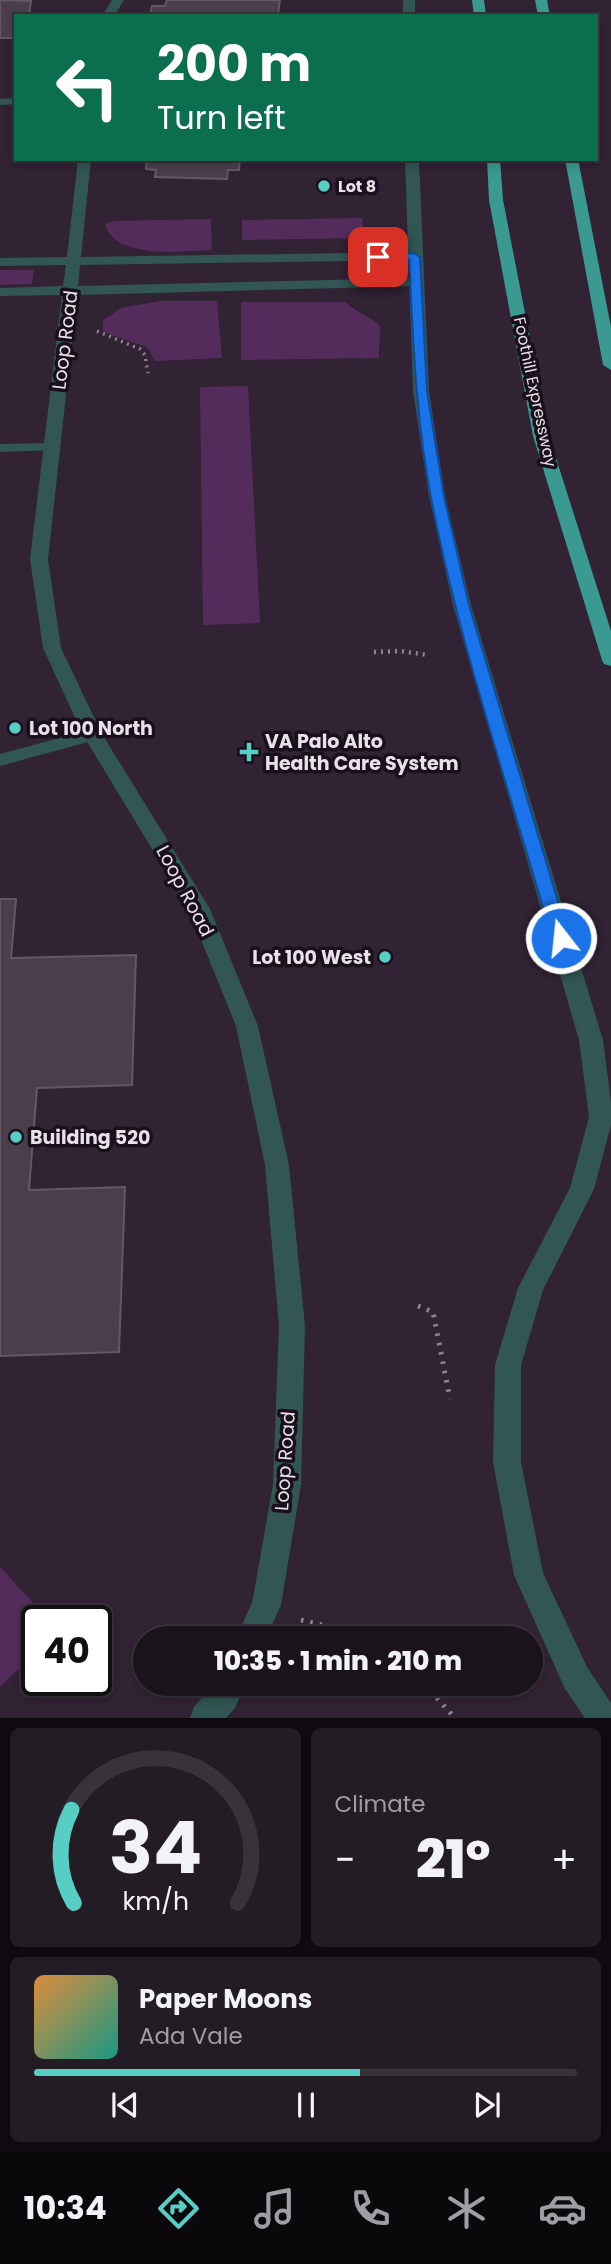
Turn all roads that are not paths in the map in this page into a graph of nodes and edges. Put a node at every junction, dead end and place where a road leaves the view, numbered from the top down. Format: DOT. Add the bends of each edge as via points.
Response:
graph roads {
  1 [pos="85,161"];
  2 [pos="412,161"];
  3 [pos="492,161"];
  4 [pos="571,161"];
  5 [pos="414,257"];
  6 [pos="74,261"];
  7 [pos="0,262"];
  8 [pos="415,282"];
  9 [pos="71,290"];
  10 [pos="0,292"];
  11 [pos="611,365"];
  12 [pos="52,447"];
  13 [pos="0,448"];
  14 [pos="611,660"];
  15 [pos="93,735"];
  16 [pos="0,760"];
  17 [pos="256,1626"];
  18 [pos="225,1696"];
  19 [pos="205,1718"];
  20 [pos="603,1718"];
  1 -- 6 [label="street, Loop Road"];
  2 -- 5 [label="street"];
  3 -- 14 [label="highway, Foothill Expressway" via="541,436"];
  4 -- 11 [label="highway"];
  5 -- 6 [label="street"];
  5 -- 8 [label="street"];
  6 -- 7 [label="street"];
  6 -- 9 [label="street, Loop Road"];
  8 -- 9 [label="street"];
  8 -- 20 [label="street" via="421,391 462,605 591,1040 601,1116 582,1189 531,1288 508,1365 507,1462 528,1575 576,1678"];
  9 -- 10 [label="street"];
  9 -- 12 [label="street, Loop Road"];
  12 -- 13 [label="lane"];
  12 -- 15 [label="street, Loop Road" via="39,559 42,582 52,648"];
  15 -- 16 [label="lane"];
  15 -- 17 [label="street, Loop Road" via="199,909 247,1026 277,1165 292,1326 287,1485 266,1605"];
  18 -- 19 [label="street"];
}
